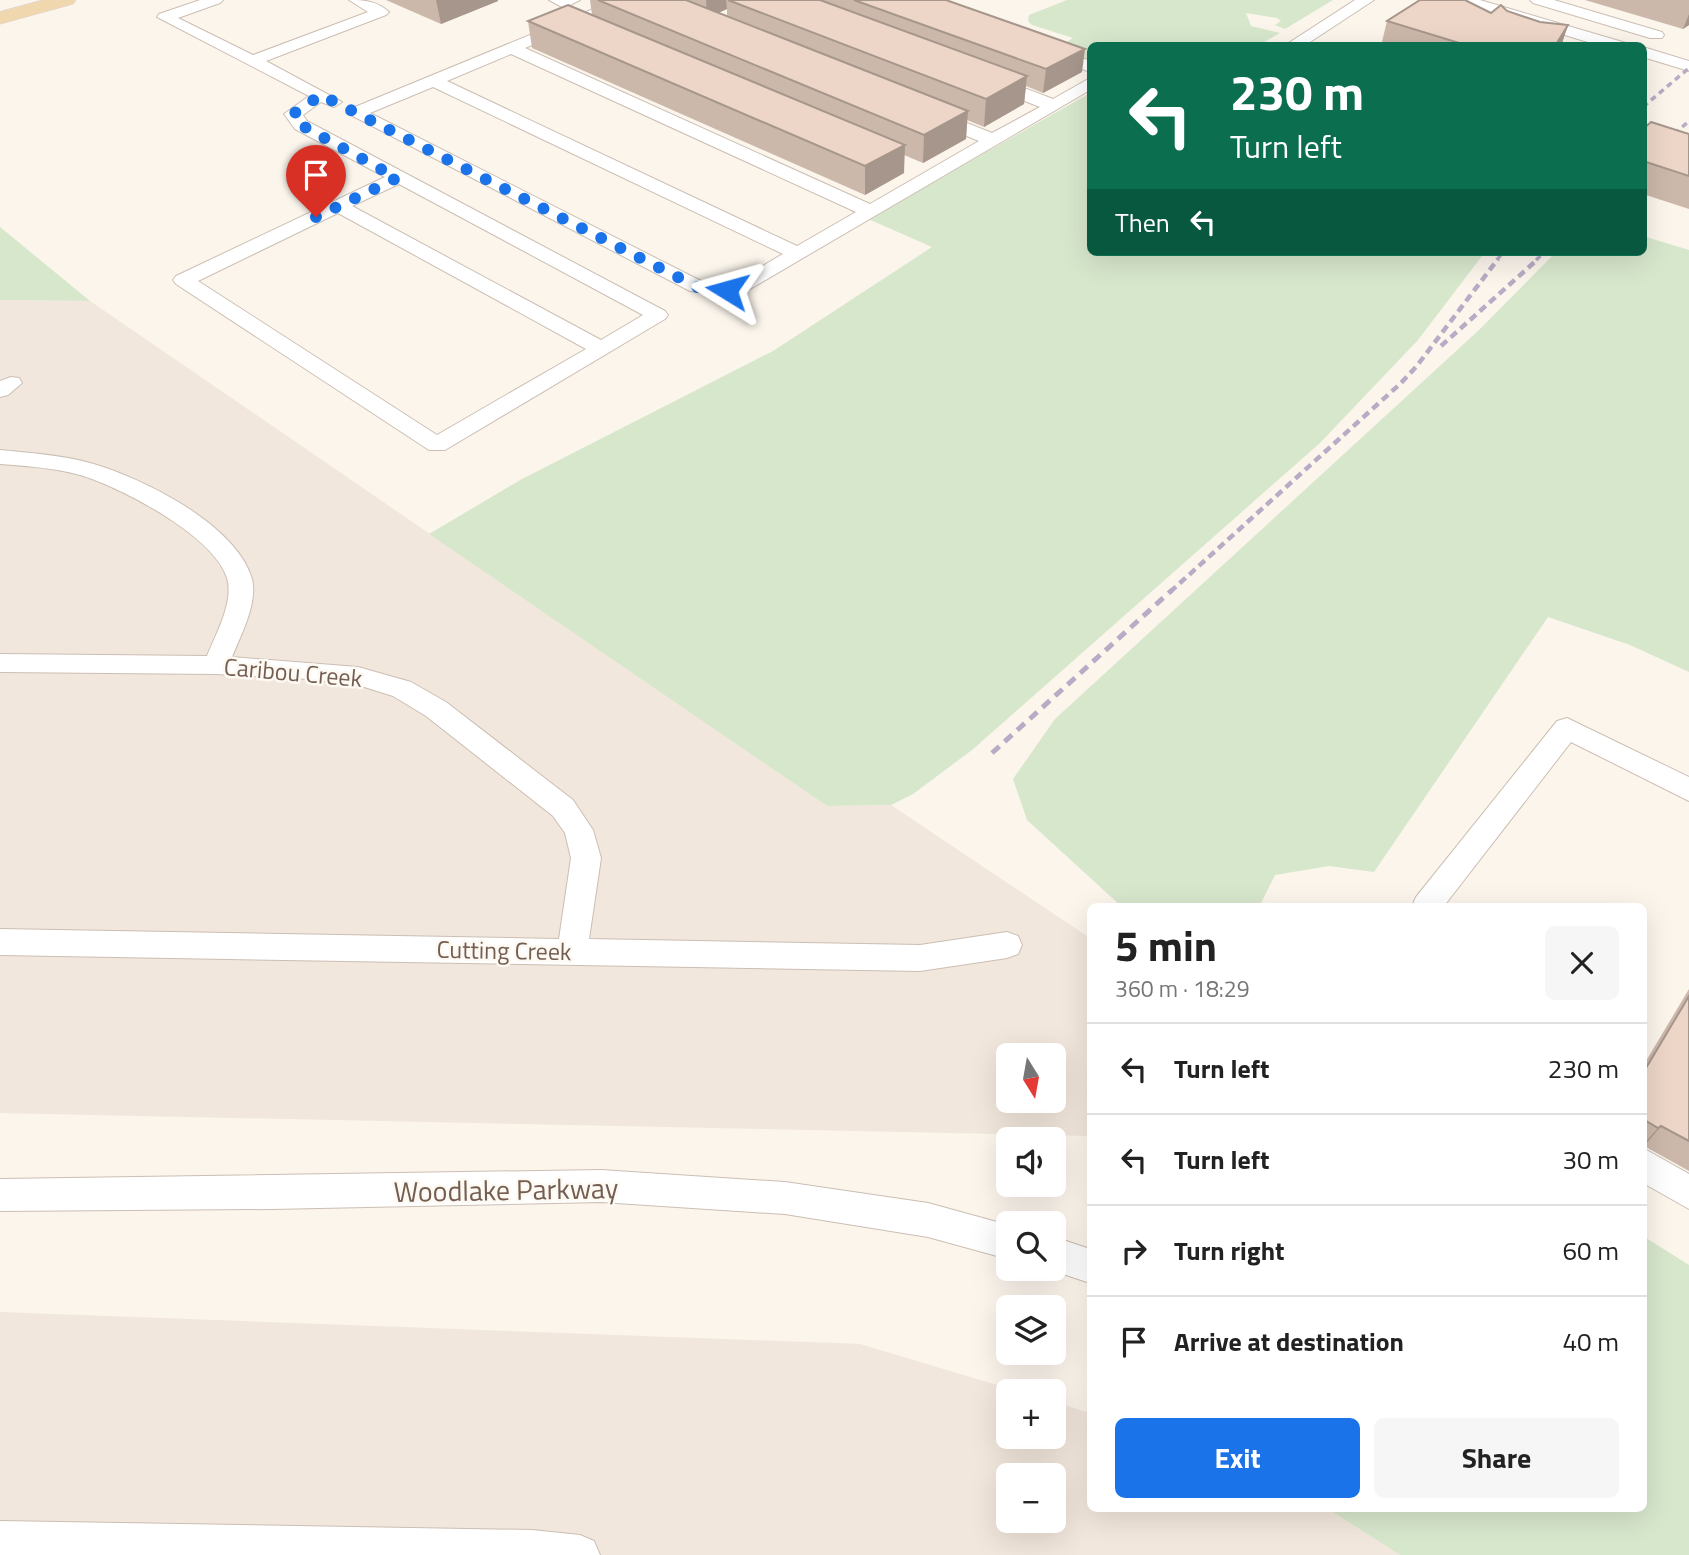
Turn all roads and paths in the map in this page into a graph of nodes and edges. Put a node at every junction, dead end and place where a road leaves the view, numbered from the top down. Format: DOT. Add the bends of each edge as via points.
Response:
graph roads {
  1 [pos="66,0"];
  2 [pos="215,0"];
  3 [pos="357,0"];
  4 [pos="557,0"];
  5 [pos="572,0"];
  6 [pos="628,0"];
  7 [pos="1366,0"];
  8 [pos="1464,0"];
  9 [pos="1538,0"];
  10 [pos="1588,15"];
  11 [pos="0,18"];
  12 [pos="572,23"];
  13 [pos="1567,30"];
  14 [pos="598,34"];
  15 [pos="1656,35"];
  16 [pos="1298,42"];
  17 [pos="1607,42"];
  18 [pos="1035,46"];
  19 [pos="511,48"];
  20 [pos="1647,53"];
  21 [pos="254,60"];
  22 [pos="1087,66"];
  23 [pos="1689,66"];
  24 [pos="975,76"];
  25 [pos="433,81"];
  26 [pos="1087,85"];
  27 [pos="321,95"];
  28 [pos="1054,106"];
  29 [pos="911,107"];
  30 [pos="356,113"];
  31 [pos="993,140"];
  32 [pos="906,165"];
  33 [pos="932,176"];
  34 [pos="397,178"];
  35 [pos="338,206"];
  36 [pos="870,211"];
  37 [pos="797,253"];
  38 [pos="600,348"];
  39 [pos="0,457"];
  40 [pos="0,663"];
  41 [pos="216,665"];
  42 [pos="1689,790"];
  43 [pos="1429,903"];
  44 [pos="0,942"];
  45 [pos="1007,945"];
  46 [pos="572,952"];
  47 [pos="1647,1167"];
  48 [pos="1689,1193"];
  49 [pos="0,1195"];
  50 [pos="996,1239"];
  51 [pos="1066,1258"];
  52 [pos="1087,1265"];
  53 [pos="0,1541"];
  54 [pos="580,1555"];
  1 -- 11 [label="main road"];
  2 -- 21 [label="street" via="165,17"];
  3 -- 21 [label="street" via="381,12"];
  4 -- 5 [label="street"];
  6 -- 12 [label="street"];
  7 -- 16 [label="street"];
  8 -- 13 [label="street"];
  9 -- 10 [label="street"];
  10 -- 13 [label="street"];
  10 -- 15 [label="street"];
  12 -- 14 [label="street"];
  12 -- 19 [label="street"];
  13 -- 17 [label="street"];
  18 -- 22 [label="street"];
  19 -- 25 [label="street"];
  19 -- 36 [label="street"];
  20 -- 23 [label="street"];
  21 -- 27 [label="street"];
  24 -- 28 [label="street"];
  25 -- 30 [label="street"];
  25 -- 37 [label="street"];
  26 -- 28 [label="street"];
  27 -- 30 [label="street"];
  27 -- 34 [label="street" via="293,114 301,125"];
  28 -- 31 [label="street"];
  29 -- 31 [label="street"];
  30 -- 37 [label="street" via="697,287 727,290"];
  31 -- 33 [label="street"];
  32 -- 33 [label="street"];
  33 -- 36 [label="street"];
  34 -- 35 [label="street"];
  34 -- 38 [label="street" via="658,315"];
  35 -- 38 [label="street"];
  35 -- 38 [label="street" via="183,279 437,445"];
  36 -- 37 [label="street"];
  39 -- 41 [label="street" via="95,471 139,489 194,525 225,554 240,580 236,611"];
  40 -- 41 [label="street, Caribou Creek"];
  41 -- 46 [label="street, Caribou Creek" via="358,676 402,689 436,709 563,808 579,830 586,858"];
  42 -- 43 [label="street" via="1567,728"];
  44 -- 46 [label="street, Cutting Creek"];
  45 -- 46 [label="street, Cutting Creek" via="920,958"];
  47 -- 48 [label="street"];
  49 -- 50 [label="street, Woodlake Parkway" via="601,1186 785,1198 928,1220"];
  51 -- 52 [label="street"];
  53 -- 54 [label="street" via="532,1550"];
}
